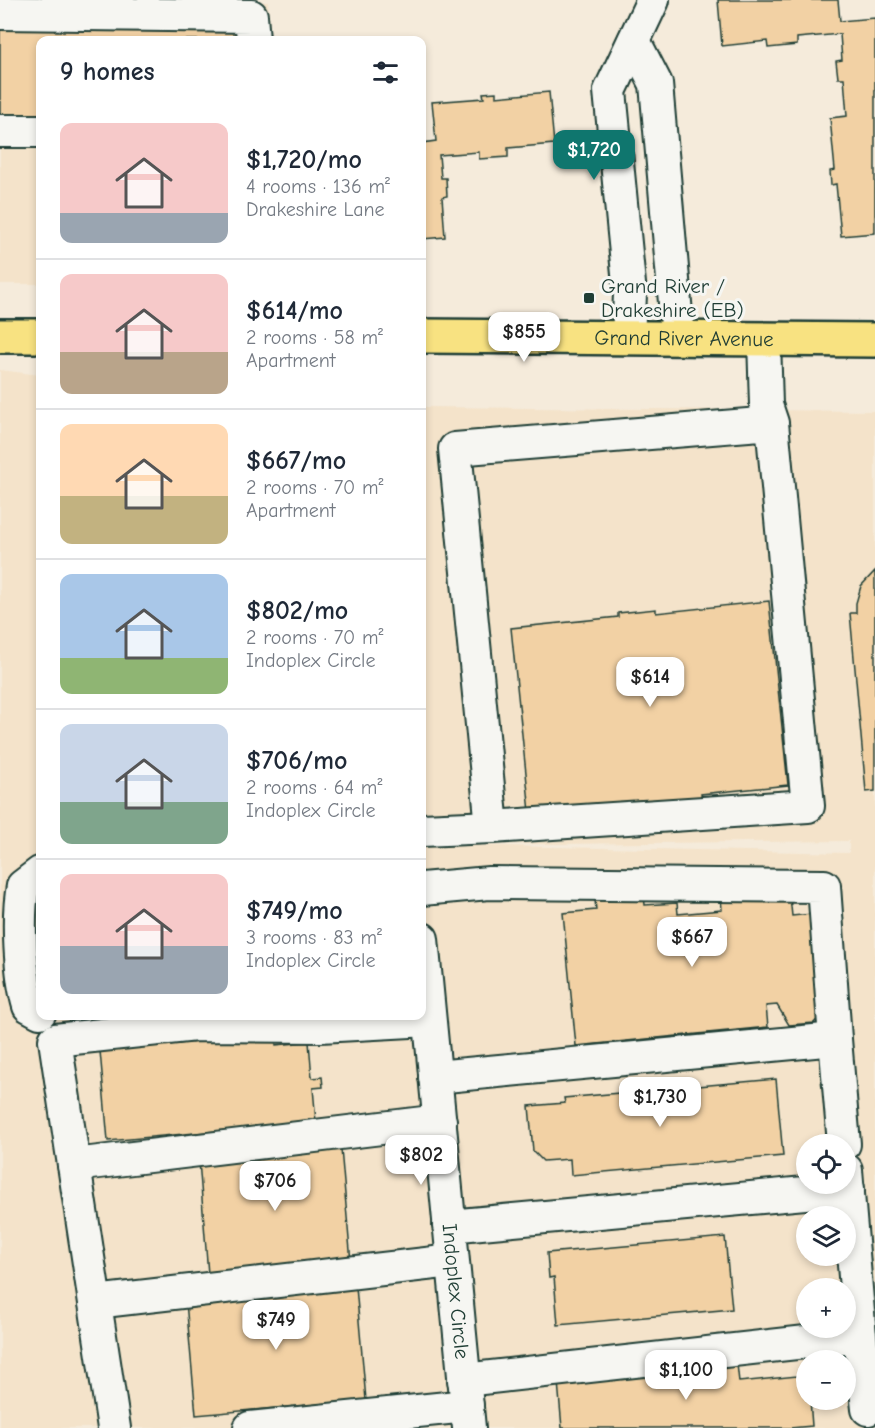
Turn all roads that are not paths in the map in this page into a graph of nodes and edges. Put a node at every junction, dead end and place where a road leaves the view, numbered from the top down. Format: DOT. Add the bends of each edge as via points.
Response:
graph roads {
  1 [pos="653,0"];
  2 [pos="0,13"];
  3 [pos="252,28"];
  4 [pos="634,41"];
  5 [pos="0,131"];
  6 [pos="36,131"];
  7 [pos="0,336"];
  8 [pos="36,336"];
  9 [pos="426,336"];
  10 [pos="678,337"];
  11 [pos="628,338"];
  12 [pos="764,339"];
  13 [pos="875,340"];
  14 [pos="771,423"];
  15 [pos="492,827"];
  16 [pos="426,830"];
  17 [pos="36,876"];
  18 [pos="426,889"];
  19 [pos="426,995"];
  20 [pos="36,1010"];
  21 [pos="429,1020"];
  22 [pos="835,1039"];
  23 [pos="435,1077"];
  24 [pos="440,1121"];
  25 [pos="843,1134"];
  26 [pos="74,1165"];
  27 [pos="796,1185"];
  28 [pos="848,1194"];
  29 [pos="449,1226"];
  30 [pos="452,1261"];
  31 [pos="95,1302"];
  32 [pos="860,1336"];
  33 [pos="467,1405"];
  34 [pos="868,1409"];
  35 [pos="114,1428"];
  36 [pos="250,1428"];
  1 -- 4 [label="street"];
  2 -- 3 [label="street"];
  4 -- 10 [label="street" via="656,84"];
  4 -- 11 [label="street" via="610,91 630,294"];
  5 -- 6 [label="street"];
  7 -- 8 [label="main road"];
  9 -- 11 [label="main road, Grand River Avenue"];
  10 -- 11 [label="main road, Grand River Avenue"];
  10 -- 12 [label="main road, Grand River Avenue"];
  12 -- 13 [label="main road, Grand River Avenue"];
  12 -- 14 [label="street" via="766,405"];
  14 -- 15 [label="street" via="455,449"];
  14 -- 15 [label="street" via="808,806"];
  15 -- 16 [label="street"];
  17 -- 20 [label="street" via="23,886 20,906 24,990 29,1006"];
  18 -- 22 [label="street" via="489,883 824,886"];
  19 -- 21 [label="street, Indoplex Circle"];
  21 -- 23 [label="street, Indoplex Circle"];
  21 -- 26 [label="street" via="320,1026 196,1025 55,1040"];
  22 -- 23 [label="street"];
  22 -- 25 [label="street"];
  23 -- 24 [label="street, Indoplex Circle"];
  24 -- 26 [label="street"];
  24 -- 29 [label="street, Indoplex Circle"];
  26 -- 31 [label="street"];
  27 -- 29 [label="street"];
  28 -- 32 [label="street"];
  29 -- 30 [label="street, Indoplex Circle"];
  30 -- 31 [label="street"];
  30 -- 33 [label="street, Indoplex Circle"];
  31 -- 35 [label="street"];
  32 -- 33 [label="street"];
  32 -- 34 [label="street"];
  33 -- 36 [label="street"];
}
